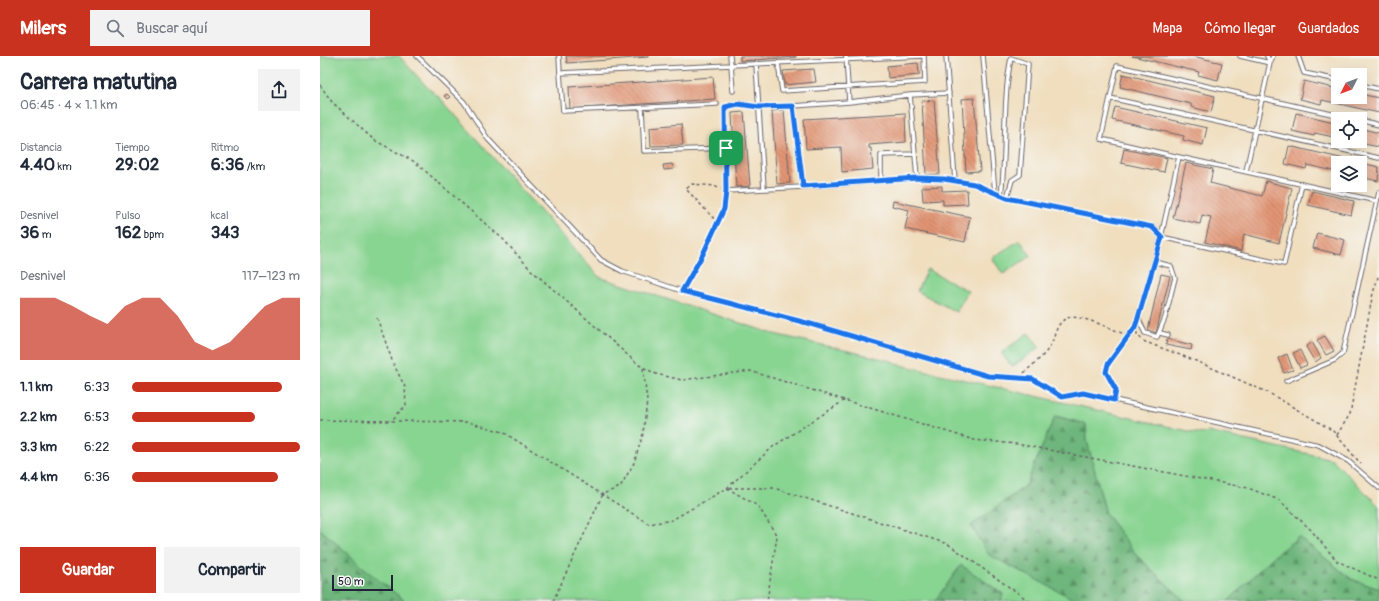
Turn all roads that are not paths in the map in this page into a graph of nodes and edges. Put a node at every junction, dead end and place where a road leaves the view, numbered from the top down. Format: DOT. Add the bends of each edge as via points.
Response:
graph roads {
  1 [pos="417,56"];
  2 [pos="559,56"];
  3 [pos="730,56"];
  4 [pos="923,56"];
  5 [pos="946,56"];
  6 [pos="983,56"];
  7 [pos="1240,56"];
  8 [pos="1270,56"];
  9 [pos="1298,56"];
  10 [pos="846,58"];
  11 [pos="778,63"];
  12 [pos="1270,63"];
  13 [pos="756,64"];
  14 [pos="731,65"];
  15 [pos="560,73"];
  16 [pos="1331,79"];
  17 [pos="848,86"];
  18 [pos="1367,86"];
  19 [pos="1379,89"];
  20 [pos="733,91"];
  21 [pos="949,92"];
  22 [pos="910,95"];
  23 [pos="1110,98"];
  24 [pos="1262,98"];
  25 [pos="849,102"];
  26 [pos="717,104"];
  27 [pos="793,106"];
  28 [pos="759,107"];
  29 [pos="642,108"];
  30 [pos="1331,114"];
  31 [pos="1367,122"];
  32 [pos="1379,125"];
  33 [pos="1255,131"];
  34 [pos="726,148"];
  35 [pos="915,154"];
  36 [pos="1179,157"];
  37 [pos="1379,158"];
  38 [pos="1246,171"];
  39 [pos="917,178"];
  40 [pos="881,180"];
  41 [pos="955,181"];
  42 [pos="1302,184"];
  43 [pos="803,186"];
  44 [pos="764,189"];
  45 [pos="1379,192"];
  46 [pos="995,193"];
  47 [pos="1000,195"];
  48 [pos="1007,198"];
  49 [pos="1377,201"];
  50 [pos="1162,237"];
  51 [pos="1155,262"];
  52 [pos="1160,333"];
  53 [pos="1168,335"];
  54 [pos="1286,381"];
  55 [pos="1379,488"];
  1 -- 55 [label="lane" via="464,102 488,139 601,260 622,271 682,291 807,323 988,376 1033,379 1062,397 1083,393 1319,446 1348,461"];
  2 -- 15 [label="lane"];
  3 -- 14 [label="lane"];
  4 -- 10 [label="lane"];
  4 -- 17 [label="lane" via="925,82"];
  5 -- 21 [label="lane"];
  6 -- 46 [label="lane"];
  7 -- 12 [label="lane"];
  8 -- 12 [label="lane"];
  9 -- 16 [label="lane" via="1304,73"];
  10 -- 11 [label="lane"];
  10 -- 17 [label="lane"];
  11 -- 13 [label="lane"];
  11 -- 17 [label="lane" via="782,90"];
  12 -- 24 [label="lane"];
  13 -- 14 [label="lane"];
  13 -- 28 [label="lane"];
  14 -- 15 [label="lane"];
  14 -- 20 [label="lane"];
  15 -- 29 [label="lane" via="563,111"];
  17 -- 25 [label="lane"];
  18 -- 19 [label="lane"];
  21 -- 22 [label="lane"];
  21 -- 41 [label="lane"];
  22 -- 25 [label="lane"];
  22 -- 35 [label="lane"];
  23 -- 24 [label="lane" via="1117,66"];
  23 -- 33 [label="lane"];
  23 -- 36 [label="lane" via="1101,139"];
  24 -- 30 [label="lane"];
  24 -- 33 [label="lane"];
  25 -- 27 [label="lane"];
  26 -- 29 [label="lane"];
  27 -- 28 [label="lane"];
  27 -- 43 [label="lane"];
  28 -- 34 [label="lane" via="738,104 725,107"];
  28 -- 44 [label="lane"];
  29 -- 34 [label="lane" via="644,152"];
  31 -- 32 [label="lane"];
  33 -- 37 [label="lane"];
  33 -- 38 [label="lane"];
  34 -- 44 [label="lane" via="726,191"];
  35 -- 39 [label="lane"];
  35 -- 40 [label="lane" via="881,155"];
  36 -- 38 [label="lane"];
  36 -- 50 [label="lane"];
  38 -- 42 [label="lane"];
  39 -- 40 [label="lane"];
  39 -- 41 [label="lane"];
  40 -- 43 [label="lane"];
  41 -- 46 [label="lane" via="974,184"];
  42 -- 49 [label="lane"];
  42 -- 50 [label="lane" via="1284,264"];
  43 -- 44 [label="lane"];
  45 -- 49 [label="lane"];
  46 -- 47 [label="lane"];
  47 -- 48 [label="lane"];
  47 -- 48 [label="lane" via="1004,173 1008,74 1011,58 1028,64 1020,174 1012,180"];
  48 -- 50 [label="lane" via="1152,227"];
  49 -- 54 [label="lane" via="1343,353 1335,360"];
  50 -- 51 [label="lane"];
  51 -- 52 [label="lane" via="1171,266 1175,278"];
  51 -- 52 [label="lane" via="1138,318 1145,333 1157,337"];
  52 -- 53 [label="lane"];
}
